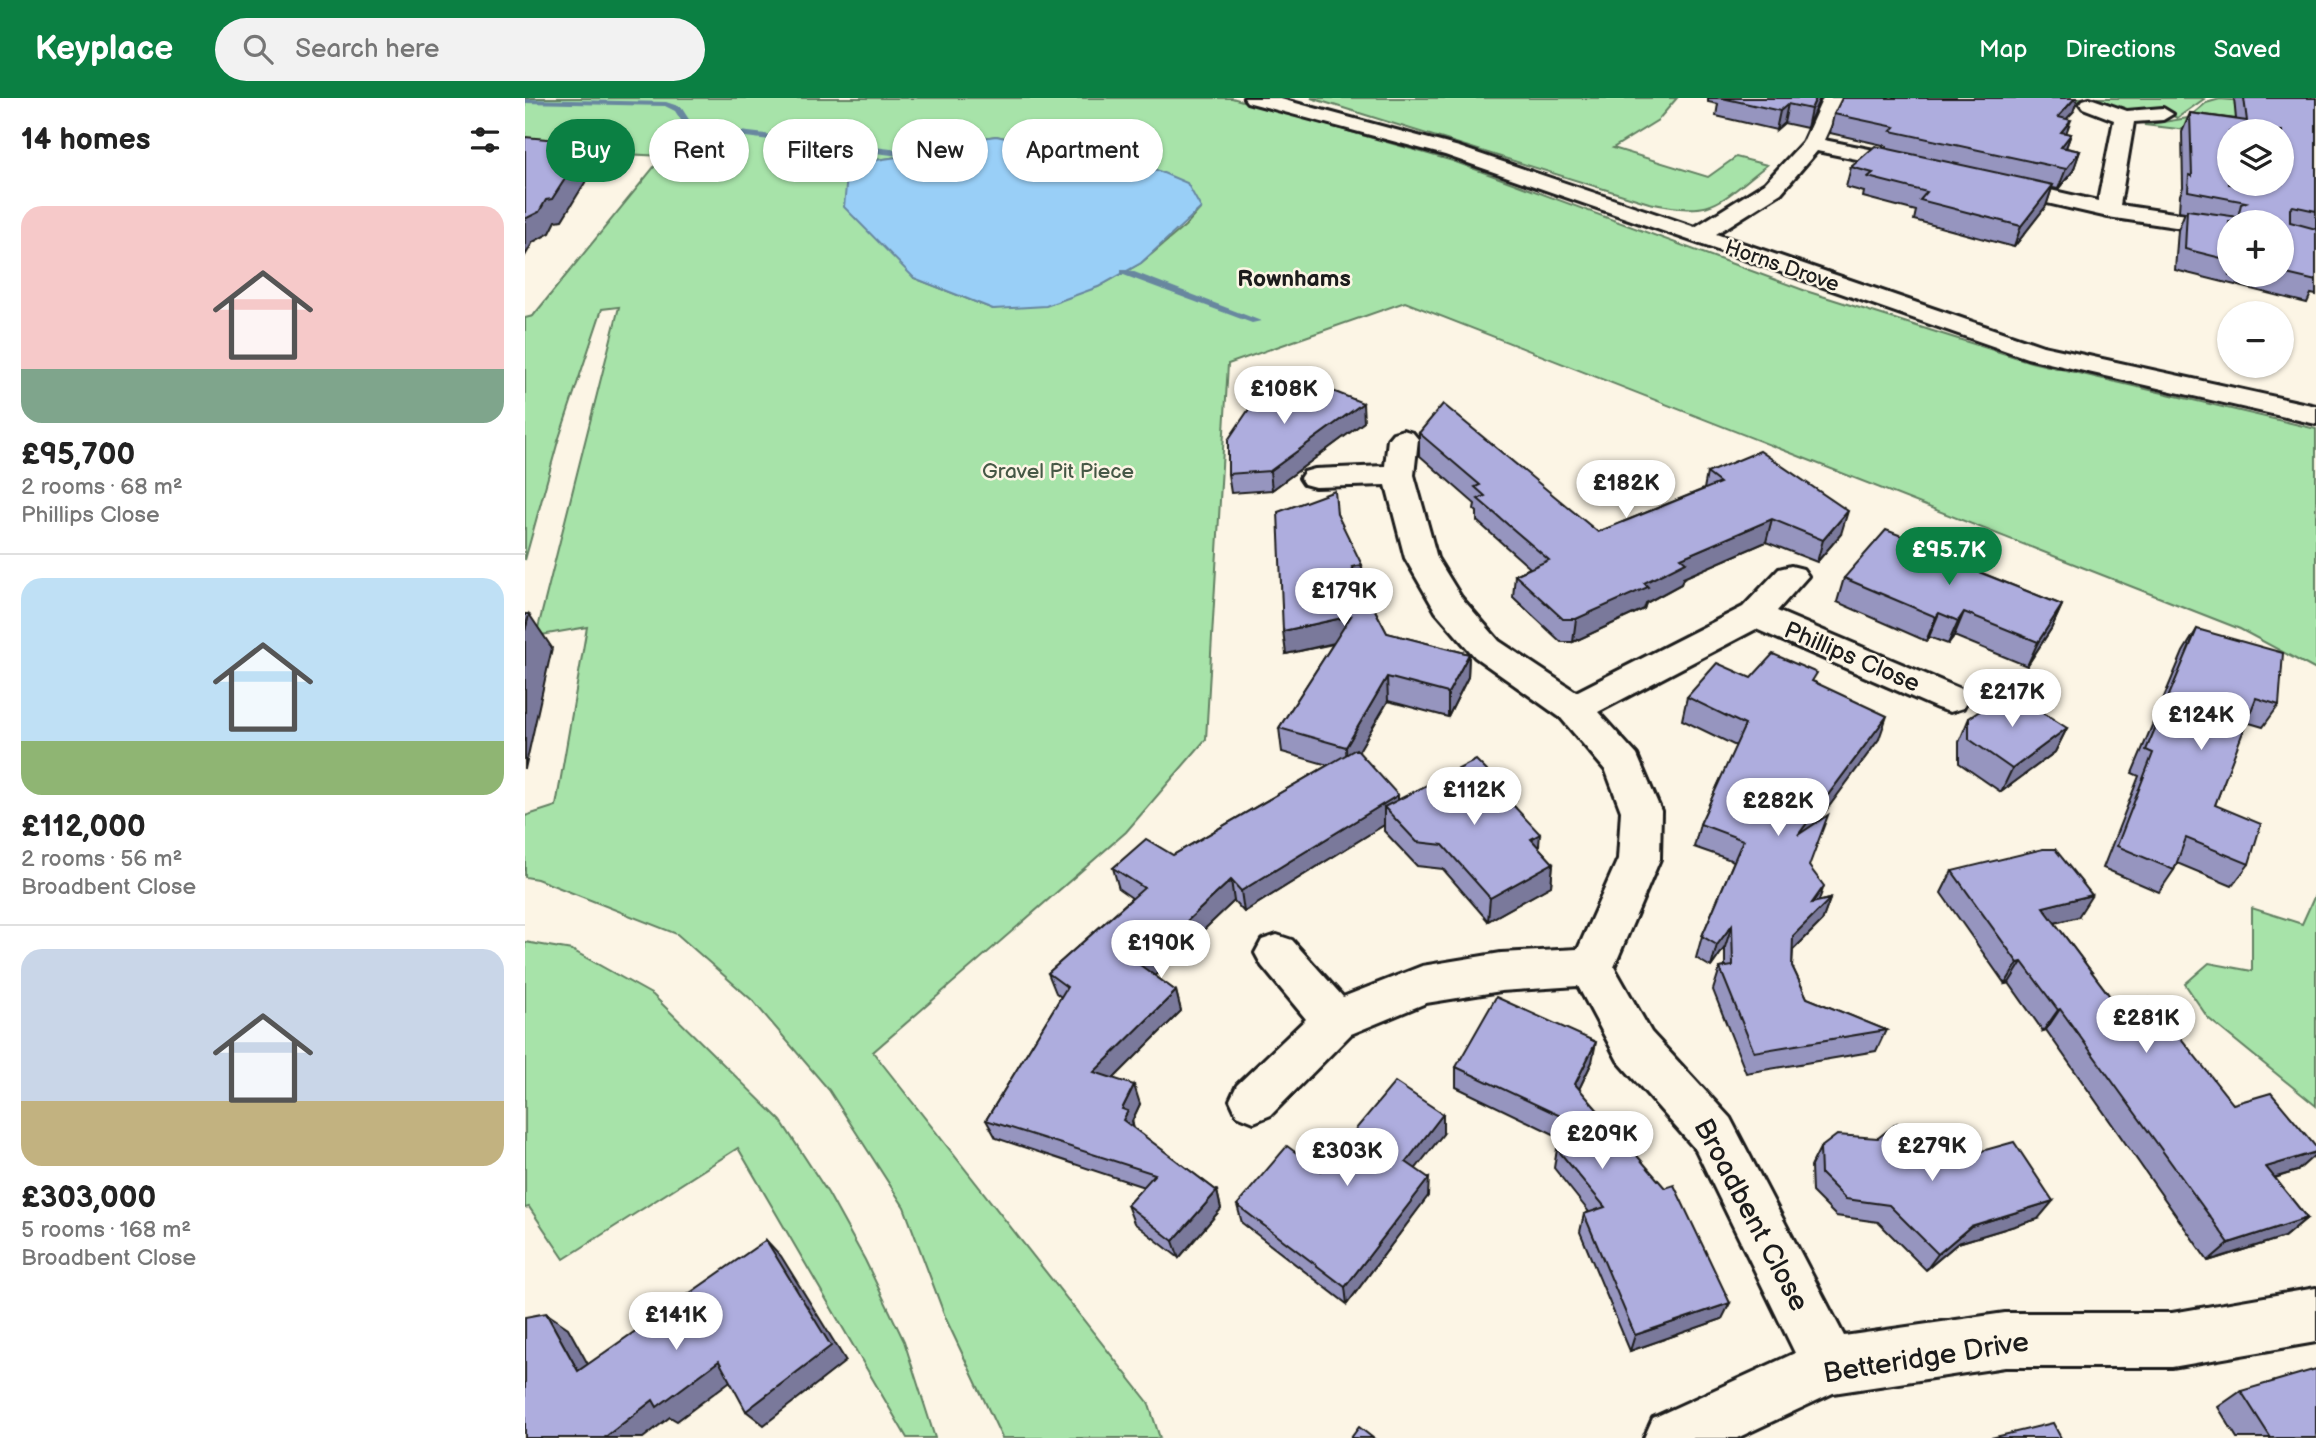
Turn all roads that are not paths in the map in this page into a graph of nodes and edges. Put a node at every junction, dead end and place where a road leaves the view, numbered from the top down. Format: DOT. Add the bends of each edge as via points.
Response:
graph roads {
  1 [pos="1254,98"];
  2 [pos="1833,98"];
  3 [pos="2090,104"];
  4 [pos="2164,114"];
  5 [pos="2125,117"];
  6 [pos="1812,144"];
  7 [pos="1931,169"];
  8 [pos="1983,181"];
  9 [pos="2108,209"];
  10 [pos="2217,226"];
  11 [pos="1697,236"];
  12 [pos="2316,415"];
  13 [pos="1403,439"];
  14 [pos="1399,475"];
  15 [pos="1315,478"];
  16 [pos="1791,576"];
  17 [pos="1755,615"];
  18 [pos="1950,699"];
  19 [pos="1574,709"];
  20 [pos="1277,953"];
  21 [pos="1592,967"];
  22 [pos="1335,1020"];
  23 [pos="1254,1100"];
  24 [pos="2316,1315"];
  25 [pos="1830,1366"];
  26 [pos="1673,1438"];
  1 -- 11 [label="street, Horns Drove" via="1452,151"];
  2 -- 6 [label="street"];
  3 -- 5 [label="street"];
  4 -- 5 [label="street"];
  5 -- 9 [label="street"];
  6 -- 7 [label="street"];
  6 -- 11 [label="street" via="1773,188"];
  8 -- 9 [label="street"];
  9 -- 10 [label="street"];
  11 -- 12 [label="street, Horns Drove" via="2036,352"];
  13 -- 14 [label="street"];
  14 -- 15 [label="street"];
  14 -- 19 [label="street" via="1421,558 1448,604 1487,649"];
  16 -- 17 [label="street, Phillips Close"];
  17 -- 18 [label="street, Phillips Close"];
  17 -- 19 [label="street, Phillips Close"];
  19 -- 21 [label="street" via="1623,765 1641,811 1639,859"];
  20 -- 22 [label="street"];
  21 -- 22 [label="street" via="1501,972 1422,985"];
  21 -- 25 [label="street, Broadbent Close" via="1612,1012 1642,1056 1695,1109 1713,1134"];
  22 -- 23 [label="street"];
  24 -- 25 [label="street, Betteridge Drive" via="2172,1340 2005,1340"];
  25 -- 26 [label="street, Betteridge Drive"];
}
